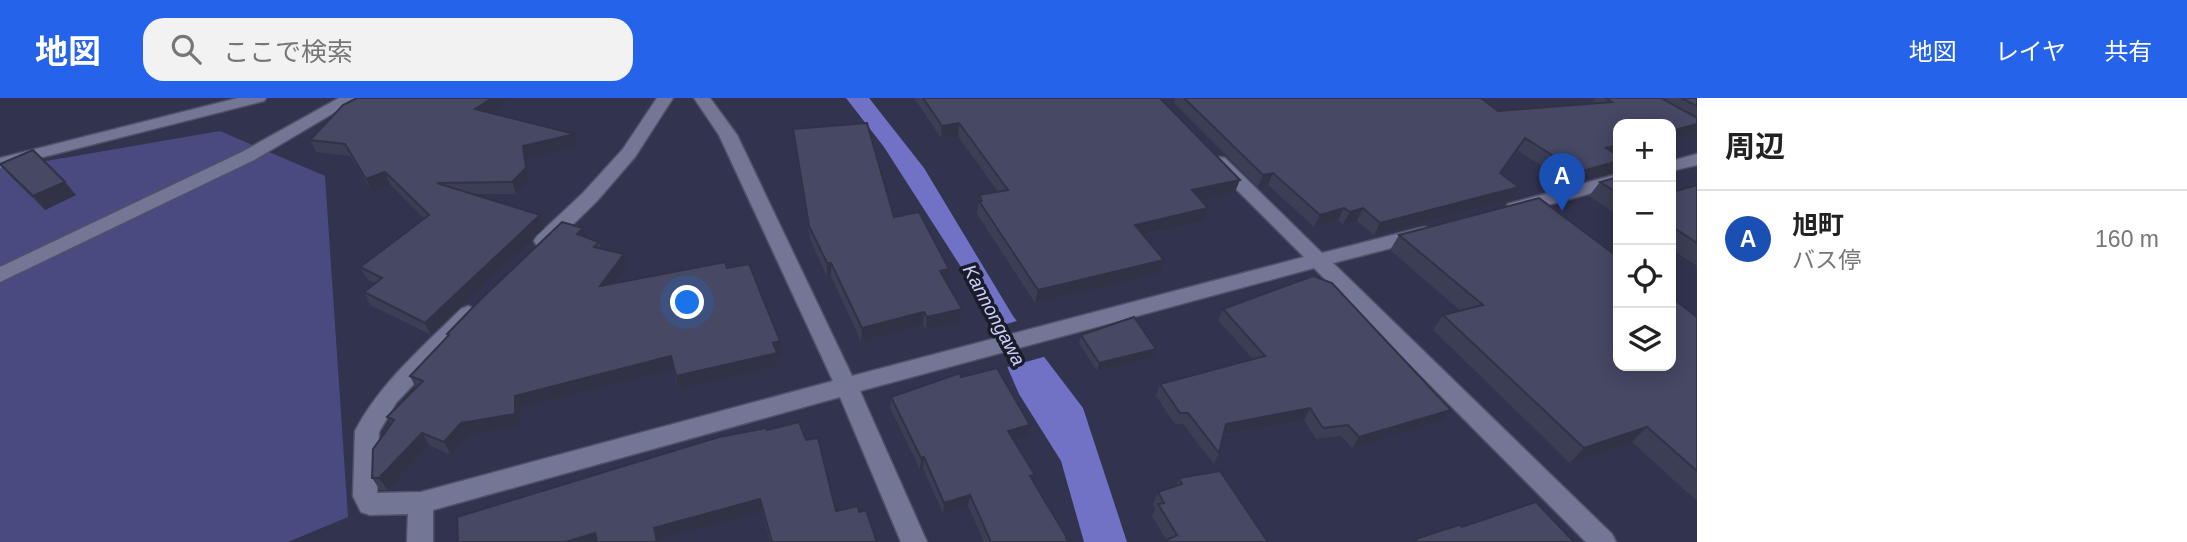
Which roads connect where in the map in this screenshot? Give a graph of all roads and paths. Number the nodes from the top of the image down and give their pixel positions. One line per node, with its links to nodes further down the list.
1 (258, 98): 7 (street)
2 (665, 98): 12 (street)
3 (702, 98): 16 (street)
4 (338, 100): 14 (street)
5 (1203, 146): 13 (street)
6 (1697, 159): 8 (street)
7 (0, 163)
8 (1676, 165)
9 (1613, 181): 10 (street)
10 (1491, 215)
11 (1438, 229): 13 (street)
12 (533, 251)
13 (1317, 261): 16 (street); 20 (street)
14 (0, 275)
15 (485, 297): 17 (street)
16 (846, 388): 17 (street); 19 (street)
17 (421, 503): 18 (street)
18 (420, 542)
19 (914, 542)
20 (1603, 542)

